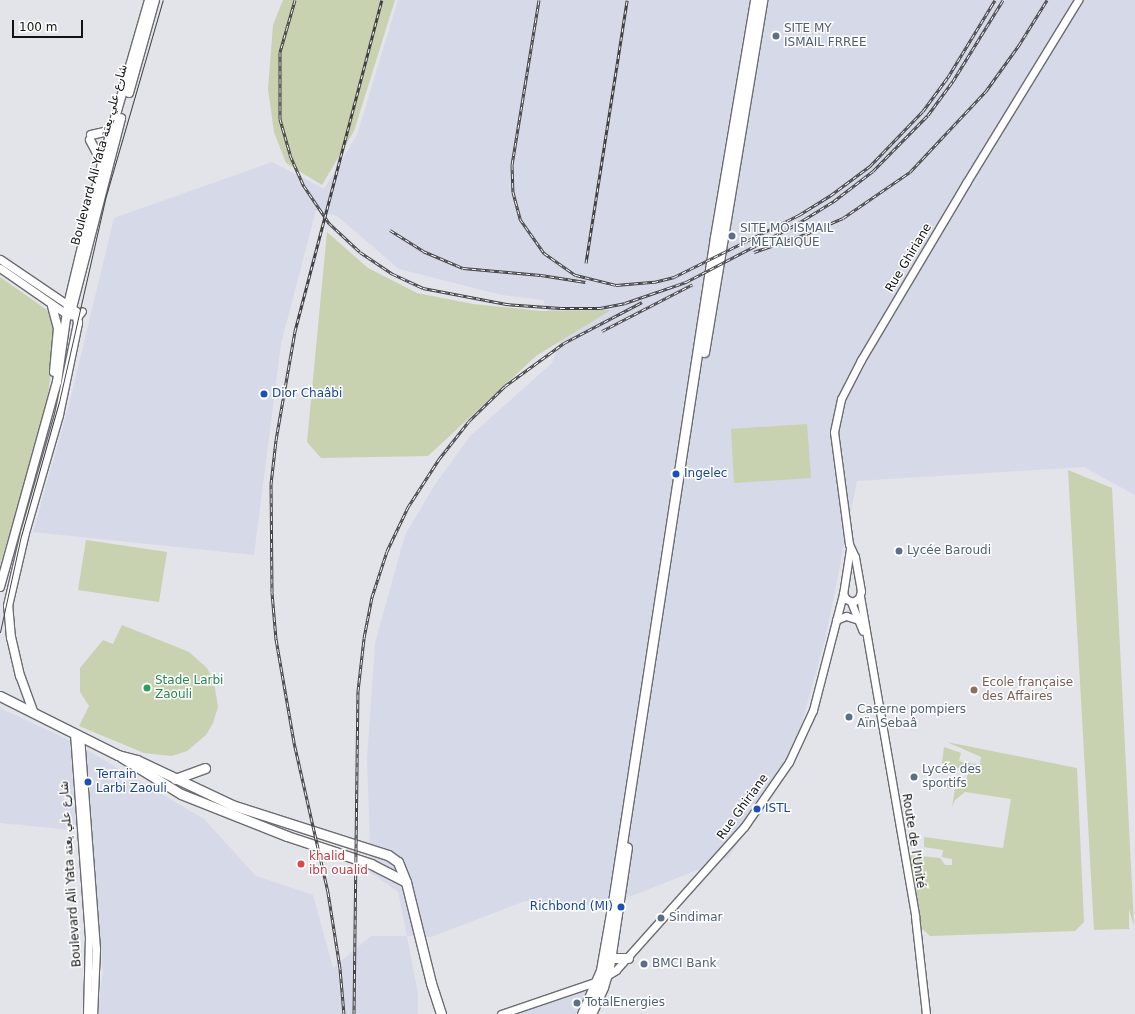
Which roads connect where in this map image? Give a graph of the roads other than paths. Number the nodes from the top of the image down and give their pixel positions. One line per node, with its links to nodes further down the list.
1 (149, 0): 6 (main road, Boulevard Ali Yata شارع علي يعتة)
2 (155, 0): 11 (main road, Boulevard Ali Yata شارع علي يعتة)
3 (755, 0): 33 (main road)
4 (762, 0): 31 (main road)
5 (1078, 0): 15 (street, Rue Ghiriane)
6 (112, 130): 7 (main road, Boulevard Ali Yata شارع علي يعتة); 7 (main road)
7 (102, 163): 11 (main road, Boulevard Ali Yata شارع علي يعتة)
8 (0, 259): 11 (street)
9 (0, 268): 10 (street)
10 (52, 306): 12 (street); 14 (main road)
11 (70, 306): 12 (main road, Boulevard Ali Yata شارع علي يعتة); 13 (main road)
12 (68, 316): 13 (street); 14 (main road, Boulevard Ali Yata شارع علي يعتة)
13 (79, 317): 25 (main road)
14 (53, 396): 16 (main road, Boulevard Ali Yata شارع علي يعتة)
15 (850, 549): 17 (street, Rue Ghiriane); 18 (street, Rue Ghiriane)
16 (0, 587)
17 (858, 587): 18 (street); 19 (street, Rue Ghiriane)
18 (844, 591): 20 (street, Route de l'Unité); 21 (street, Rue Ghiriane)
19 (860, 596): 20 (street, Rue Ghiriane); 23 (street, Route de l'Unité)
20 (849, 601): 21 (street, Rue Ghiriane); 22 (street, Route de l'Unité)
21 (837, 617): 22 (street); 32 (street, Rue Ghiriane)
22 (859, 620): 23 (street, Route de l'Unité)
23 (872, 673): 40 (street, Route de l'Unité)
24 (0, 696): 25 (main road)
25 (33, 711): 26 (main road)
26 (77, 734): 27 (main road); 34 (street, Boulevard Ali Yata شارع علي يعتة); 35 (street, Boulevard Ali Yata شارع علي يعتة)
27 (118, 755): 29 (main road); 30 (main road)
28 (205, 768): 29 (main road)
29 (176, 779): 30 (main road)
30 (406, 882): 36 (main road)
31 (610, 958): 32 (main road); 33 (main road)
32 (628, 958): 33 (street, Rue Ghiriane)
33 (602, 979): 37 (street); 38 (main road); 39 (main road)
34 (86, 1014)
35 (93, 1014)
36 (442, 1014)
37 (501, 1014)
38 (582, 1014)
39 (591, 1014)
40 (926, 1014)

